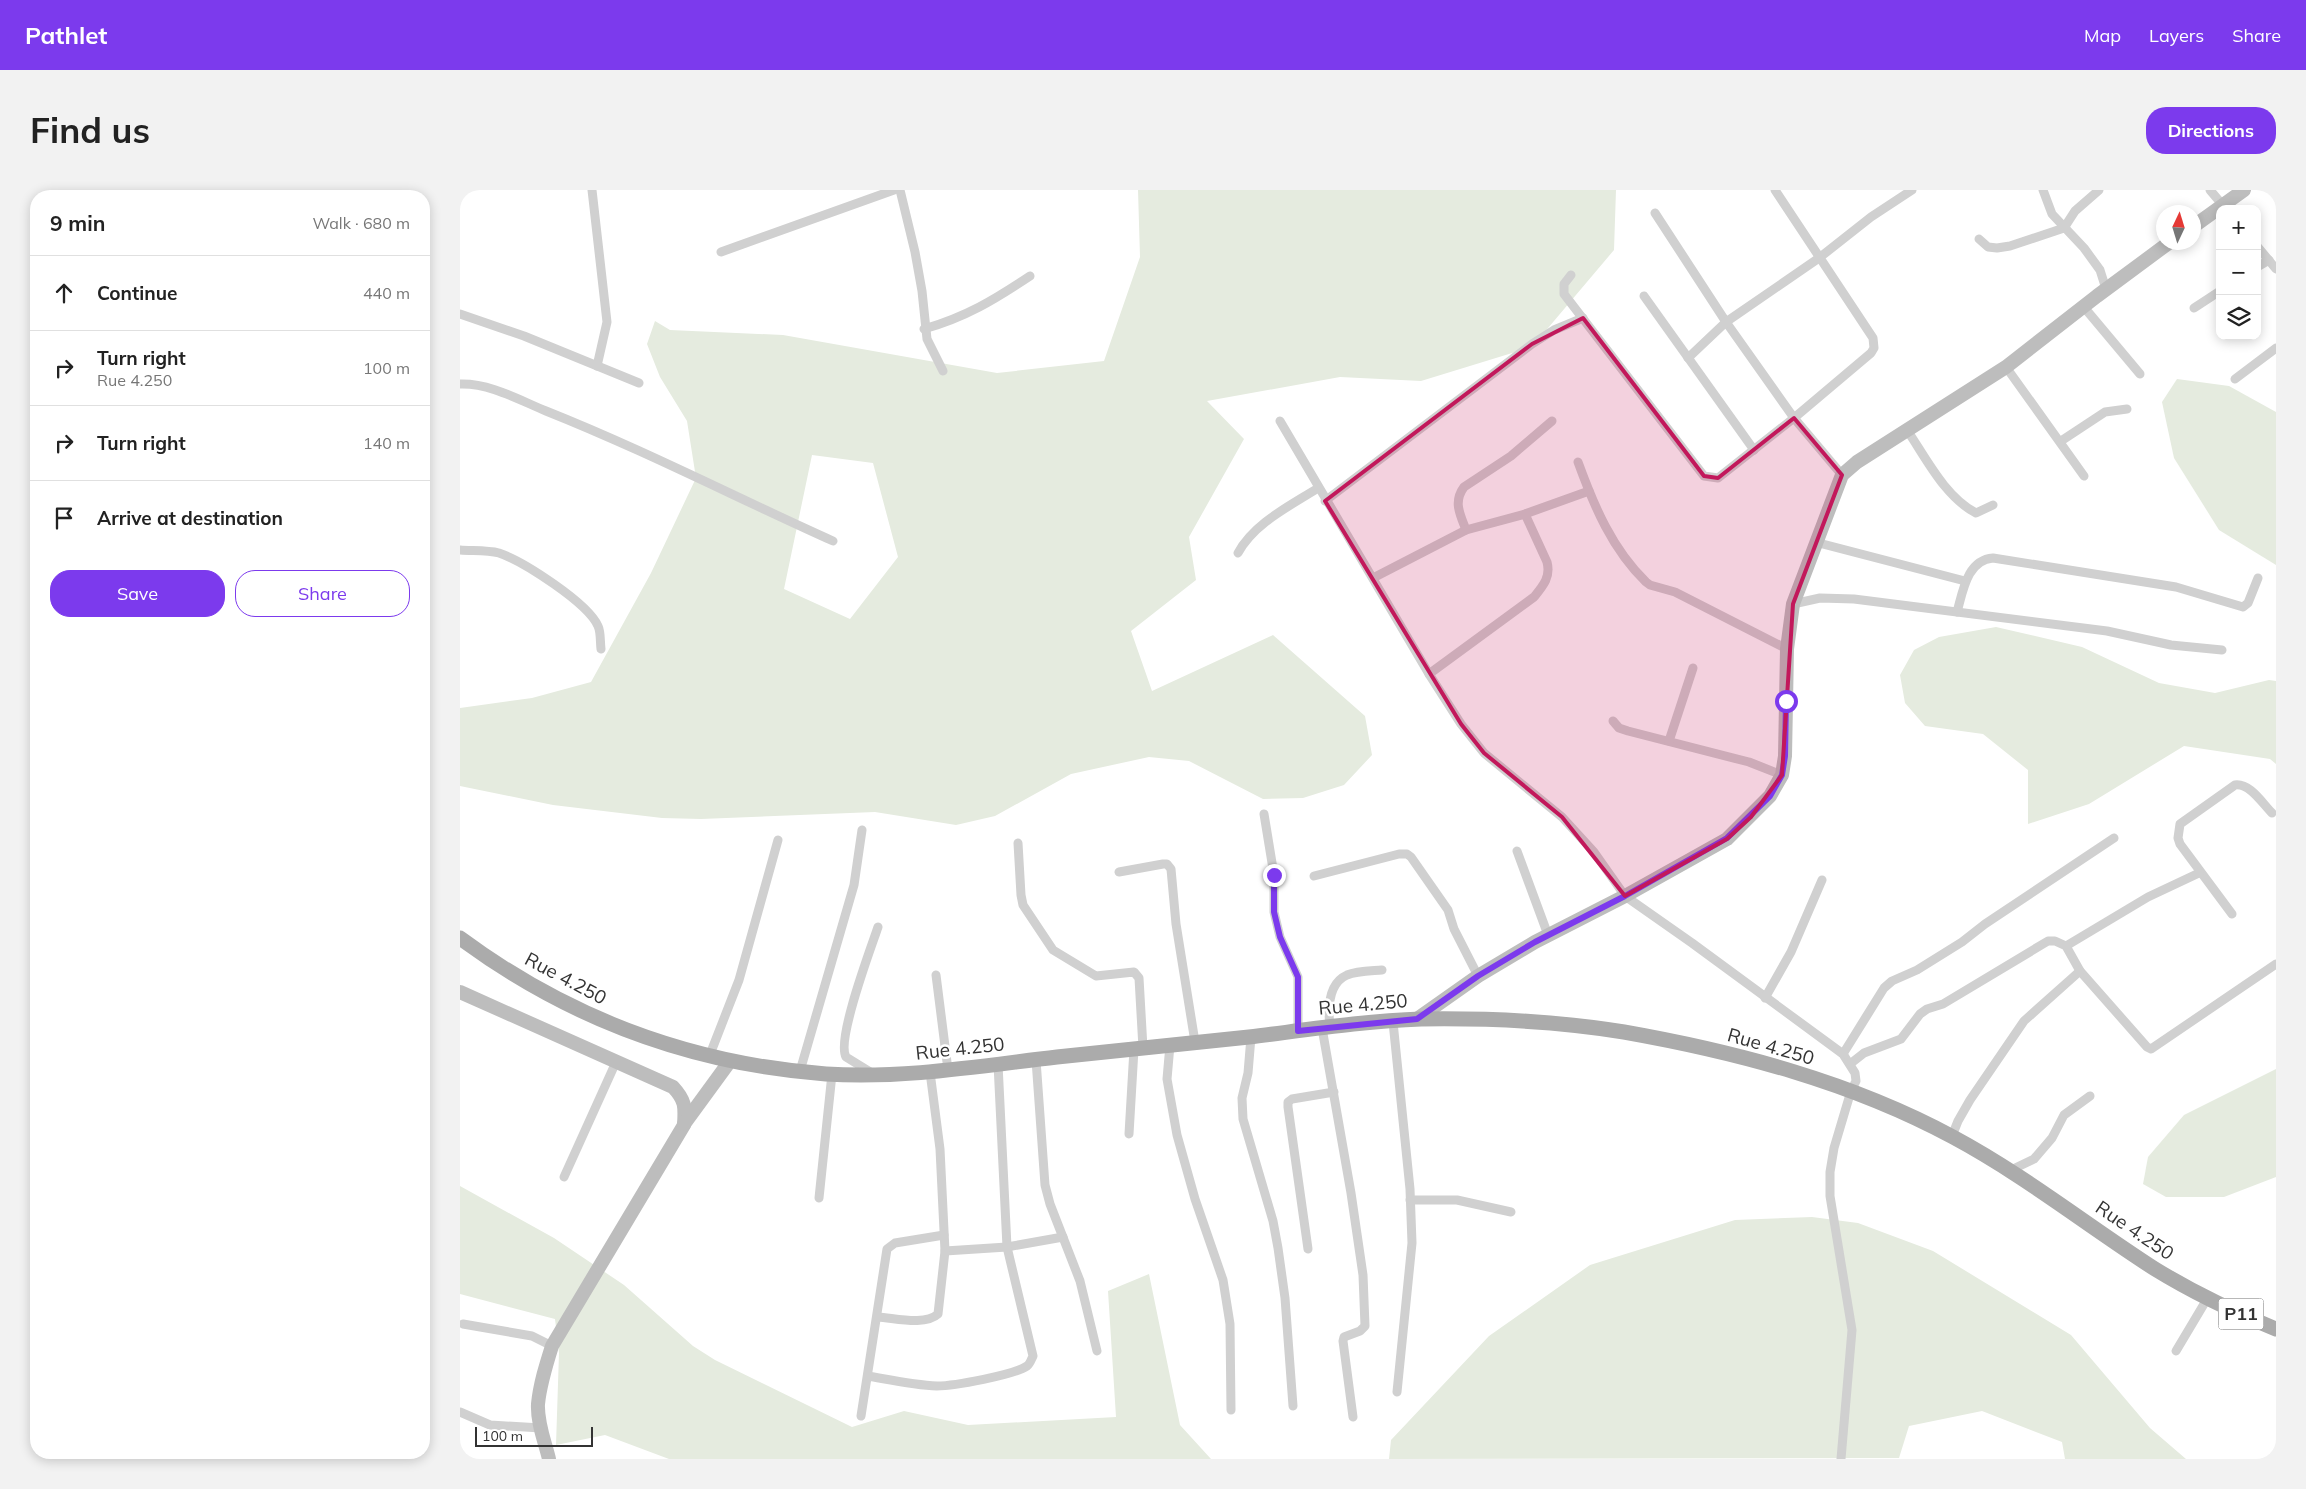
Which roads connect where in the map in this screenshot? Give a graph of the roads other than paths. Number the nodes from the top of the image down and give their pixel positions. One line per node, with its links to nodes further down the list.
1 (592, 190): 37 (street)
2 (894, 190): 19 (street)
3 (900, 190): 34 (street)
4 (1775, 190): 20 (street)
5 (1912, 190): 20 (street)
6 (2043, 190): 15 (street)
7 (2099, 190): 15 (street)
8 (2210, 190): 10 (street)
9 (2244, 190): 11 (street)
10 (2222, 205)
11 (2226, 205)
12 (1654, 212): 33 (street)
13 (2216, 212): 14 (street)
14 (2201, 222)
15 (2064, 228): 16 (street); 26 (street)
16 (1979, 239)
17 (2159, 250): 26 (street)
18 (2260, 250): 21 (street)
19 (721, 252)
20 (1819, 258): 33 (street); 45 (street)
21 (2269, 260): 22 (street); 23 (street)
22 (2261, 265)
23 (2276, 269)
24 (1571, 275): 32 (street)
25 (1030, 276): 34 (street)
26 (2106, 289): 29 (street)
27 (2216, 294): 30 (street)
28 (1644, 296): 36 (street)
29 (2084, 306): 38 (street); 40 (street)
30 (2194, 308)
31 (460, 314): 37 (street)
32 (1583, 318): 50 (street); 56 (street)
33 (1726, 322): 36 (street); 45 (street)
34 (924, 329): 39 (street)
35 (2276, 348): 41 (street)
36 (1688, 358): 50 (street)
37 (598, 366): 42 (street)
38 (2006, 367): 48 (street); 49 (street)
39 (943, 371)
40 (2140, 374)
41 (2235, 379)
42 (639, 383)
43 (460, 384): 60 (street)
44 (2127, 409): 49 (street)
45 (1794, 418): 50 (street); 52 (street)
46 (1280, 421): 54 (street)
47 (1552, 421): 59 (street)
48 (1907, 430): 52 (street); 57 (street)
49 (2061, 441): 53 (street)
50 (1754, 450)
51 (1578, 462): 55 (street)
52 (1842, 475): 61 (street)
53 (2084, 476)
54 (1318, 488): 56 (street); 63 (street)
55 (1589, 491): 58 (street); 70 (street)
56 (1325, 501): 64 (street)
57 (1994, 505)
58 (1525, 514): 59 (street); 73 (street)
59 (1466, 530): 64 (street)
60 (833, 541)
61 (1815, 542): 66 (street); 67 (street)
62 (460, 550): 69 (street)
63 (1238, 553)
64 (1373, 578): 73 (street)
65 (2258, 578): 66 (street)
66 (1966, 581): 68 (street)
67 (1793, 604): 68 (street); 70 (street)
68 (1957, 612): 71 (street)
69 (601, 649)
70 (1787, 649): 76 (street)
71 (2222, 650)
72 (1693, 668): 75 (street)
73 (1429, 674): 88 (street)
74 (1613, 721): 75 (street)
75 (1669, 741): 76 (street)
76 (1782, 775): 88 (street)
77 (2272, 813): 85 (street)
78 (1264, 814): 104 (street)
79 (862, 830): 117 (street)
80 (2114, 838): 109 (street)
81 (778, 840): 110 (street)
82 (1018, 843): 108 (street)
83 (1517, 851): 91 (street)
84 (1119, 872): 106 (street)
85 (2199, 872): 89 (street); 93 (street)
86 (1314, 876): 98 (street)
87 (1822, 880): 100 (street)
88 (1625, 896): 91 (street); 100 (street)
89 (2232, 914)
90 (878, 927): 120 (street)
91 (1548, 935): 98 (street)
92 (460, 938): 110 (main road, Rue 4.250 / P11)
93 (2066, 946): 96 (street); 115 (street)
94 (2276, 964): 96 (street)
95 (1382, 970): 103 (street)
96 (2080, 971): 126 (street)
97 (936, 975): 116 (street)
98 (1478, 976): 101 (street)
99 (460, 992): 113 (street)
100 (1765, 998): 109 (street)
101 (1417, 1019): 102 (main road, Rue 4.250 / P11); 121 (main road, Rue 4.250 / P11)
102 (1394, 1022): 103 (main road, Rue 4.250 / P11); 130 (street)
103 (1326, 1027): 104 (main road, Rue 4.250 / P11); 122 (street)
104 (1298, 1031): 105 (main road, Rue 4.250 / P11)
105 (1250, 1037): 106 (main road, Rue 4.250 / P11); 146 (street)
106 (1195, 1042): 107 (main road, Rue 4.250 / P11)
107 (1170, 1045): 108 (main road, Rue 4.250 / P11); 147 (street)
108 (1138, 1048): 111 (main road, Rue 4.250 / P11); 125 (street)
109 (1843, 1054): 115 (street)
110 (709, 1057): 112 (main road, Rue 4.250 / P11)
111 (1036, 1060): 114 (main road, Rue 4.250 / P11); 133 (street)
112 (730, 1061): 117 (main road, Rue 4.250 / P11); 124 (street)
113 (616, 1062): 124 (street); 128 (street)
114 (998, 1064): 116 (main road, Rue 4.250 / P11); 134 (street)
115 (1850, 1064): 121 (street)
116 (948, 1070): 118 (main road, Rue 4.250 / P11)
117 (800, 1071): 119 (main road, Rue 4.250 / P11)
118 (930, 1072): 120 (main road, Rue 4.250 / P11); 132 (street)
119 (832, 1074): 120 (main road, Rue 4.250 / P11); 129 (street)
120 (874, 1074)
121 (1850, 1091): 126 (main road, Rue 4.250 / P11); 153 (street)
122 (1334, 1092): 135 (street); 150 (street)
123 (2090, 1096): 127 (street)
124 (684, 1125): 141 (street)
125 (1129, 1134)
126 (1952, 1136): 127 (main road, Rue 4.250 / P11)
127 (2009, 1172): 137 (main road, Rue 4.250 / P11)
128 (564, 1177)
129 (819, 1198)
130 (1410, 1200): 131 (street); 145 (street)
131 (1511, 1212)
132 (944, 1235): 136 (street); 138 (street)
133 (1063, 1237): 134 (street); 142 (street)
134 (1007, 1247): 136 (street); 144 (street)
135 (1308, 1249)
136 (945, 1251): 138 (street)
137 (2207, 1299): 140 (main road, P11); 143 (street)
138 (878, 1317): 144 (street)
139 (464, 1324): 141 (street)
140 (2276, 1329)
141 (552, 1346): 151 (street)
142 (1097, 1351)
143 (2176, 1351)
144 (868, 1376): 149 (street)
145 (1398, 1392)
146 (1293, 1406)
147 (1231, 1410)
148 (460, 1412): 151 (street)
149 (861, 1416)
150 (1353, 1417)
151 (541, 1428): 152 (street)
152 (549, 1459)
153 (1841, 1459)

